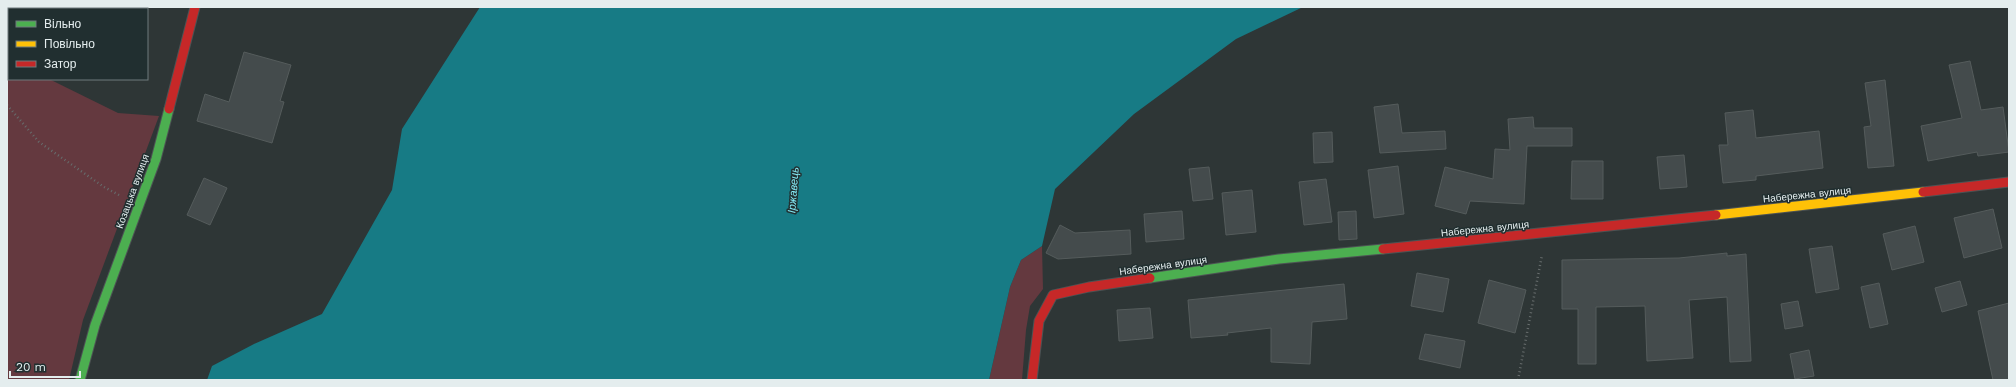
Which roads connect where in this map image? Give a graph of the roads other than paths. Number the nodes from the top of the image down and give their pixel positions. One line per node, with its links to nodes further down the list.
1 (195, 7): 3 (street, Козацька вулиця)
2 (2009, 182): 4 (street, Набережна вулиця)
3 (80, 380)
4 (1032, 380)

